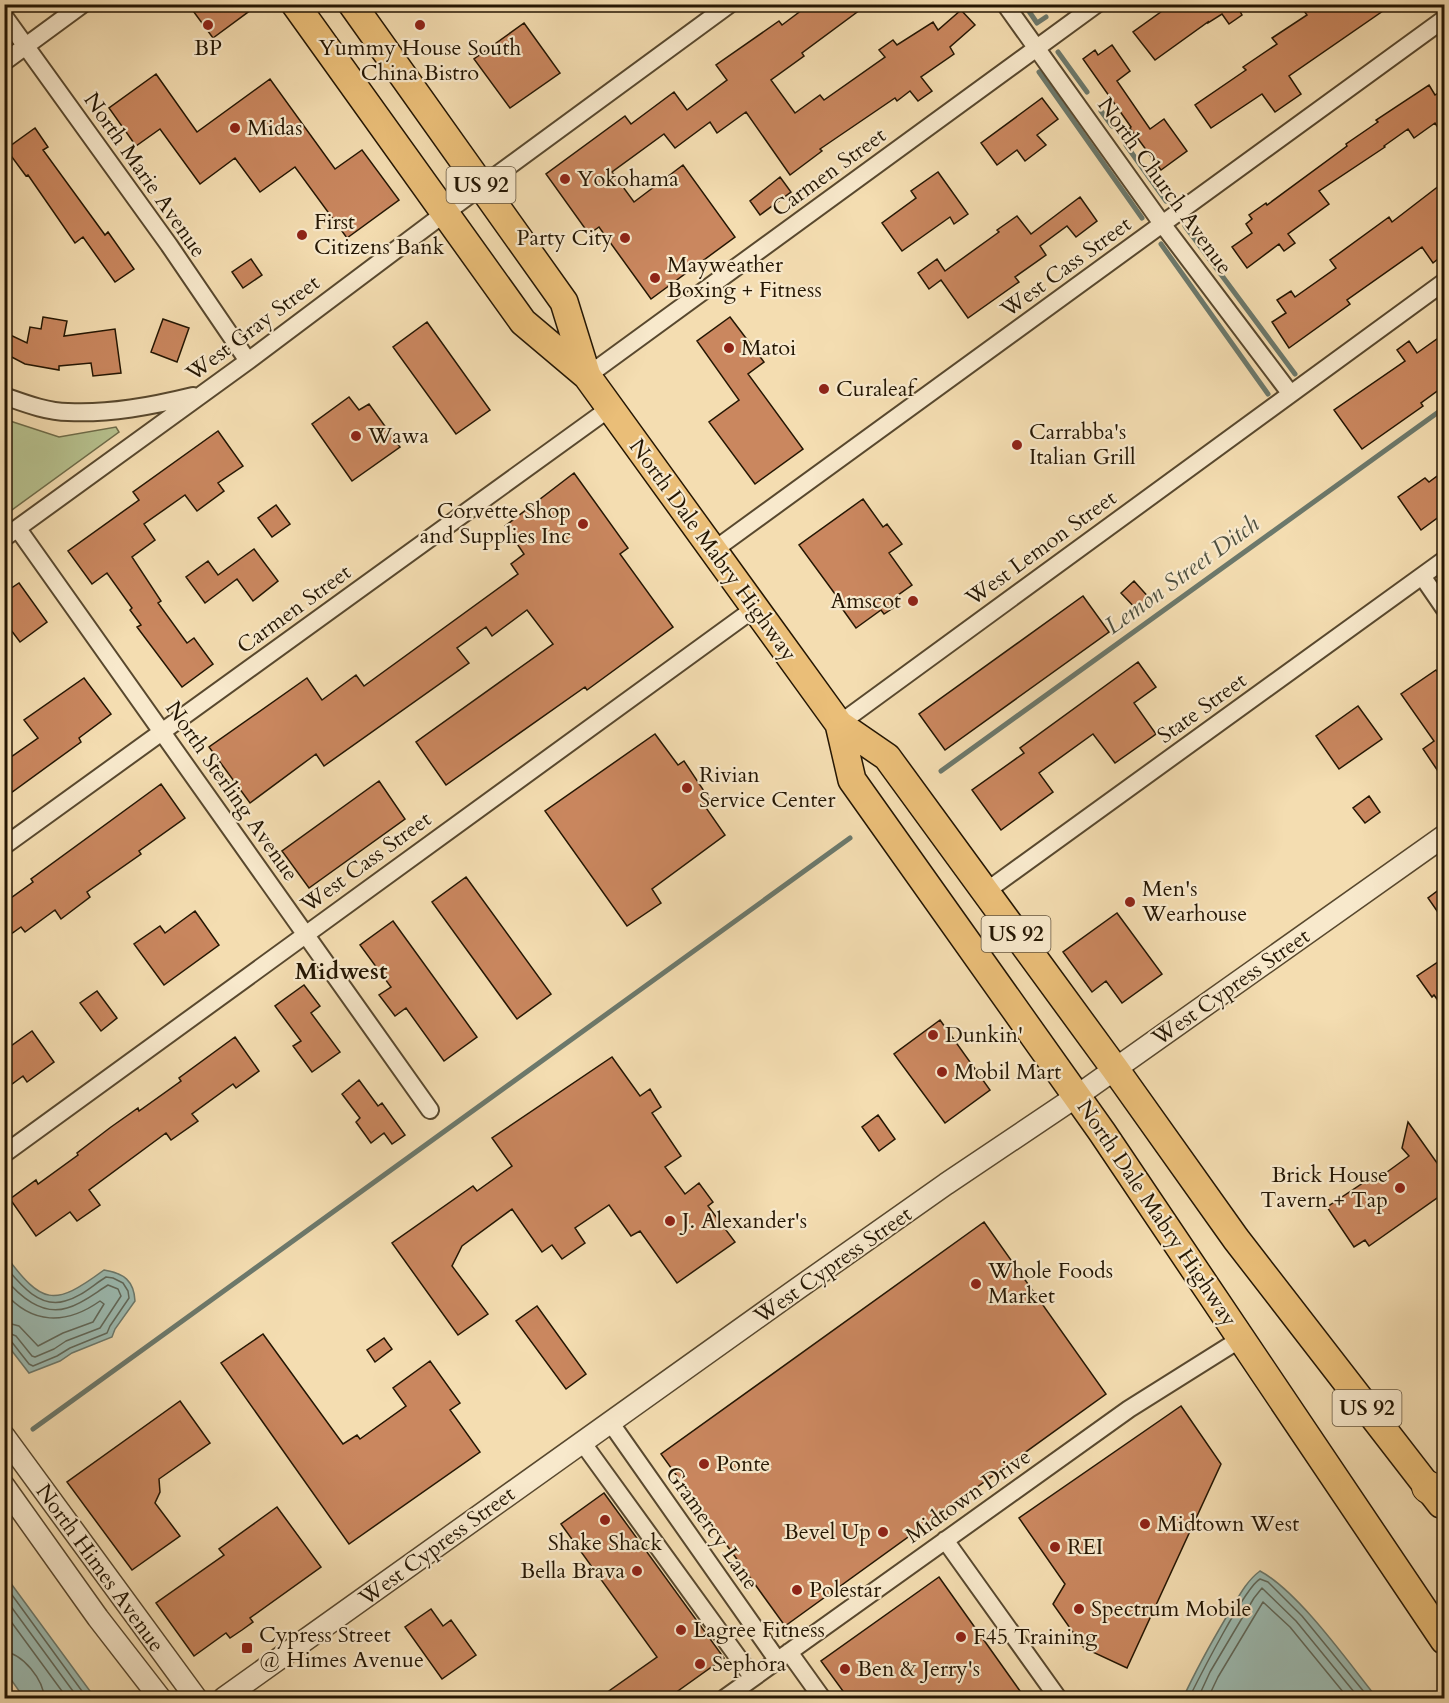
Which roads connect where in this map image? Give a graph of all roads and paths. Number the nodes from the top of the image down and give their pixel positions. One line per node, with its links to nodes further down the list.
1 (83, 4): 9 (street)
2 (295, 4): 13 (main road, North Dale Mabry Highway / US 92)
3 (352, 4): 12 (main road, North Dale Mabry Highway / US 92)
4 (730, 4): 12 (street, West Gray Street)
5 (1005, 4): 10 (street, North Church Avenue)
6 (1097, 4): 10 (street, Carmen Street)
7 (4, 16): 9 (street, North Marie Avenue)
8 (1444, 19): 14 (street, West Cass Street)
9 (26, 46): 11 (street); 16 (street, North Marie Avenue)
10 (1037, 48): 14 (street, North Church Avenue); 17 (street, Carmen Street)
11 (4, 62)
12 (482, 186): 13 (street, West Gray Street); 17 (main road, North Dale Mabry Highway / US 92)
13 (445, 213): 16 (street, West Gray Street); 17 (main road, North Dale Mabry Highway / US 92)
14 (1163, 225): 18 (street, North Church Avenue); 23 (street, West Cass Street)
15 (1444, 282): 18 (street, West Lemon Street)
16 (248, 361): 19 (street, West Gray Street)
17 (587, 376): 21 (main road, North Dale Mabry Highway / US 92)
18 (1290, 393): 28 (street, West Lemon Street)
19 (202, 394): 20 (street); 22 (street, West Gray Street)
20 (4, 396)
21 (610, 408): 23 (main road, North Dale Mabry Highway / US 92); 29 (street, Carmen Street)
22 (11, 533): 29 (street, North Sterling Avenue)
23 (714, 550): 26 (main road, North Dale Mabry Highway / US 92)
24 (1444, 560): 25 (street, State Street)
25 (1422, 576): 27 (street); 32 (street, State Street)
26 (755, 608): 28 (main road, North Dale Mabry Highway / US 92); 33 (street, West Cass Street)
27 (1444, 608)
28 (839, 724): 32 (main road, North Dale Mabry Highway / US 92); 35 (main road, North Dale Mabry Highway / US 92)
29 (163, 731): 31 (street, Carmen Street); 33 (street, North Sterling Avenue)
30 (1444, 836): 34 (street, West Cypress Street)
31 (4, 846)
32 (985, 892): 34 (main road, North Dale Mabry Highway / US 92)
33 (305, 934): 36 (street, North Sterling Avenue); 37 (street, West Cass Street)
34 (1115, 1069): 35 (street, West Cypress Street); 45 (main road, North Dale Mabry Highway / US 92)
35 (1077, 1096): 38 (main road, North Dale Mabry Highway / US 92); 39 (street, West Cypress Street)
36 (430, 1110)
37 (4, 1154)
38 (1242, 1338): 46 (street, Midtown Drive); 47 (main road, North Dale Mabry Highway / US 92)
39 (610, 1422): 41 (street, West Cypress Street); 48 (street, Gramercy Lane)
40 (4, 1436): 43 (street, North Himes Avenue)
41 (582, 1442): 49 (street); 52 (street, West Cypress Street)
42 (4, 1461): 43 (street)
43 (31, 1473): 51 (street, North Himes Avenue)
44 (4, 1486): 50 (street, North Himes Avenue)
45 (1439, 1497)
46 (945, 1540): 48 (street, Midtown Drive); 55 (street)
47 (1444, 1640)
48 (783, 1657): 49 (street, Midtown Drive); 54 (street, Gramercy Lane)
49 (753, 1678): 53 (street, Midtown Drive)
50 (160, 1698)
51 (196, 1698)
52 (224, 1698)
53 (725, 1698)
54 (822, 1698)
55 (1058, 1698)

